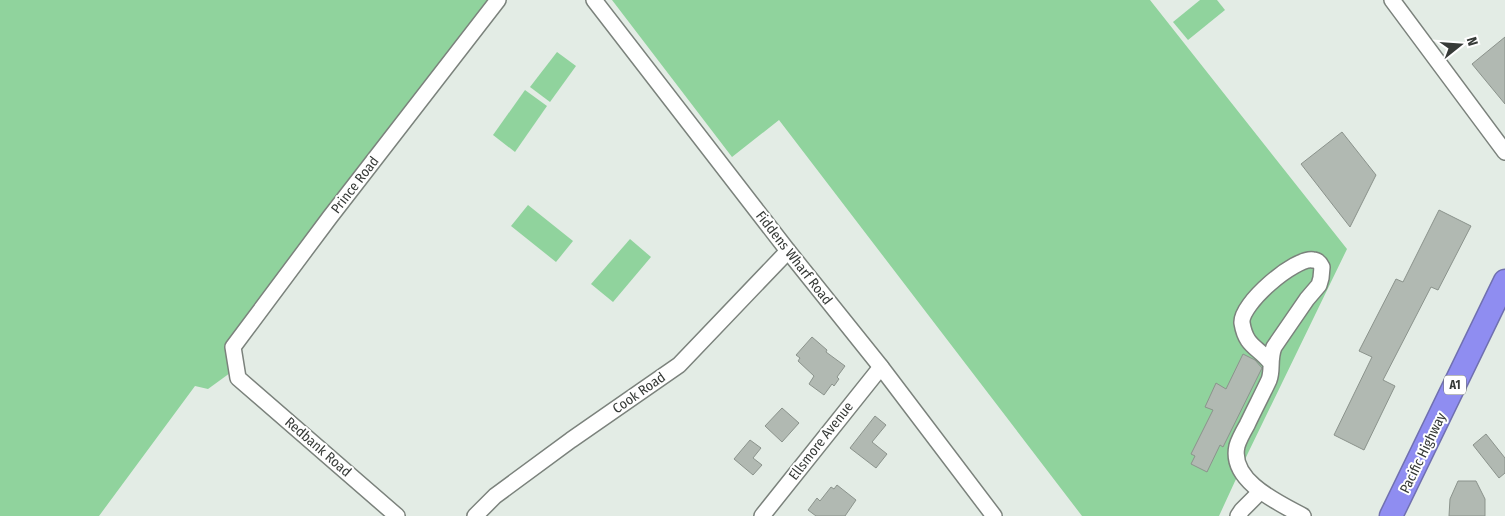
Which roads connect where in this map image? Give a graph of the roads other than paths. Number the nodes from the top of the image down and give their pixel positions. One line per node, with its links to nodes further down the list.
1 (498, 0): 10 (street, Prince Road)
2 (594, 0): 5 (street, Fiddens Wharf Road)
3 (1392, 0): 4 (street)
4 (1505, 152)
5 (788, 252): 9 (street, Fiddens Wharf Road); 13 (street, Cook Road)
6 (1505, 281): 18 (highway, Pacific Highway / A1)
7 (1505, 314): 19 (highway, Pacific Highway / A1)
8 (1270, 362): 8 (street); 11 (street)
9 (881, 367): 14 (street, Ellsmore Avenue); 15 (street, Fiddens Wharf Road)
10 (238, 378): 12 (street, Redbank Road)
11 (1260, 492): 16 (street); 17 (street)
12 (397, 516)
13 (475, 516)
14 (762, 516)
15 (994, 516)
16 (1238, 516)
17 (1303, 516)
18 (1391, 516)
19 (1406, 516)

